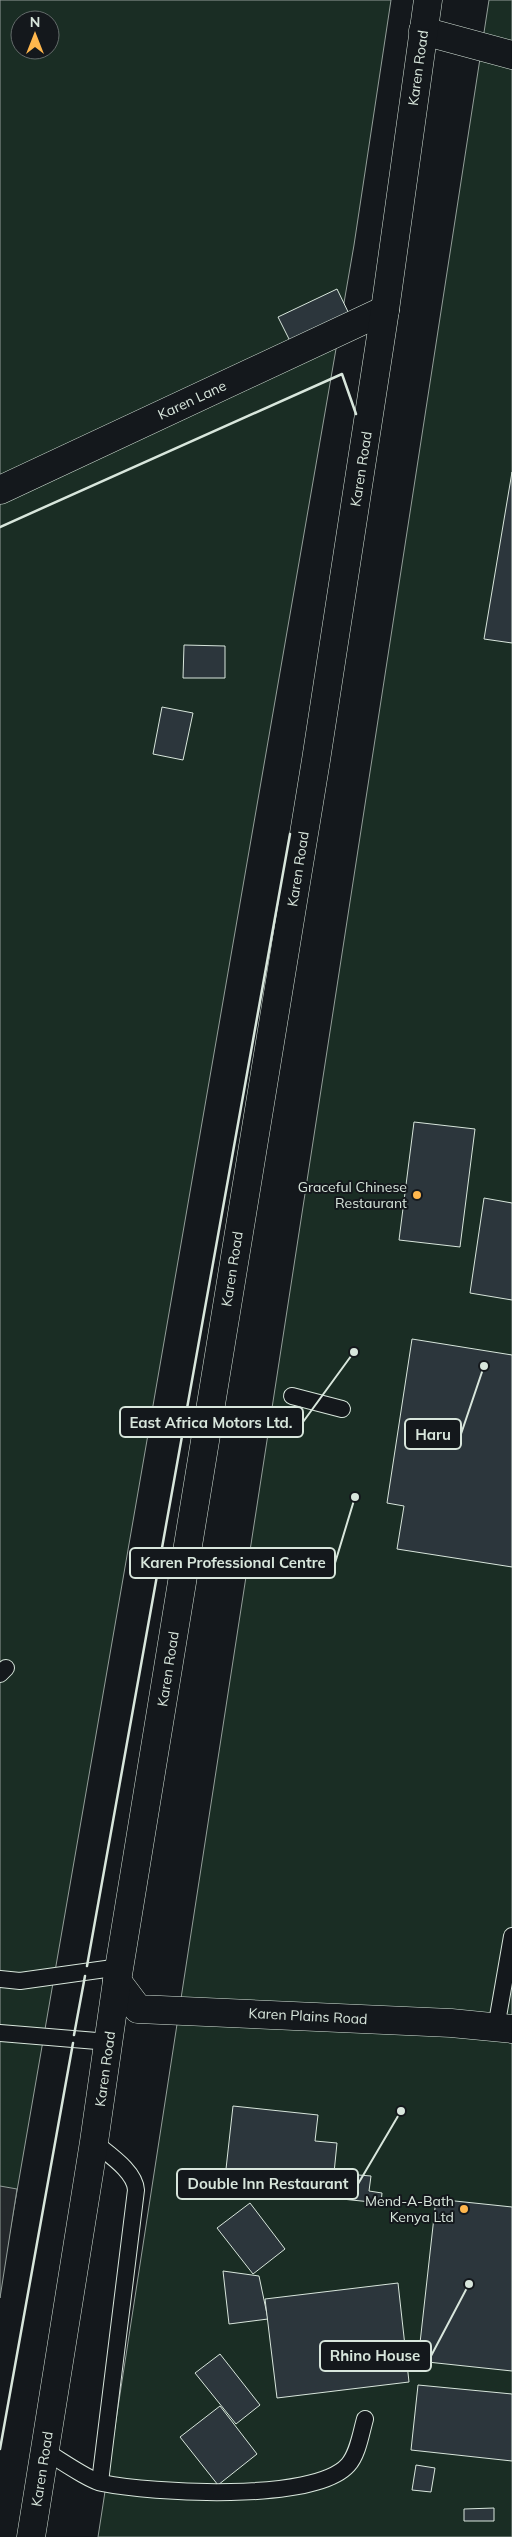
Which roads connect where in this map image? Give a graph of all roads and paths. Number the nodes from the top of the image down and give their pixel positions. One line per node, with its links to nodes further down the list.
1 (428, 0): 2 (street, Karen Road)
2 (423, 31): 3 (street); 4 (street, Karen Road)
3 (512, 55)
4 (385, 310): 5 (street, Karen Lane); 9 (street, Karen Road)
5 (0, 490)
6 (292, 1396): 7 (lane)
7 (342, 1409)
8 (512, 1936): 11 (lane)
9 (118, 1974): 10 (lane); 11 (street, Karen Plains Road); 13 (street, Karen Road)
10 (0, 1979)
11 (504, 2028)
12 (0, 2033): 13 (lane)
13 (109, 2042): 14 (street, Karen Road)
14 (94, 2142): 16 (street, Karen Road); 17 (lane)
15 (365, 2418): 17 (lane)
16 (45, 2451): 17 (lane); 18 (street, Karen Road)
17 (100, 2482)
18 (31, 2537)

